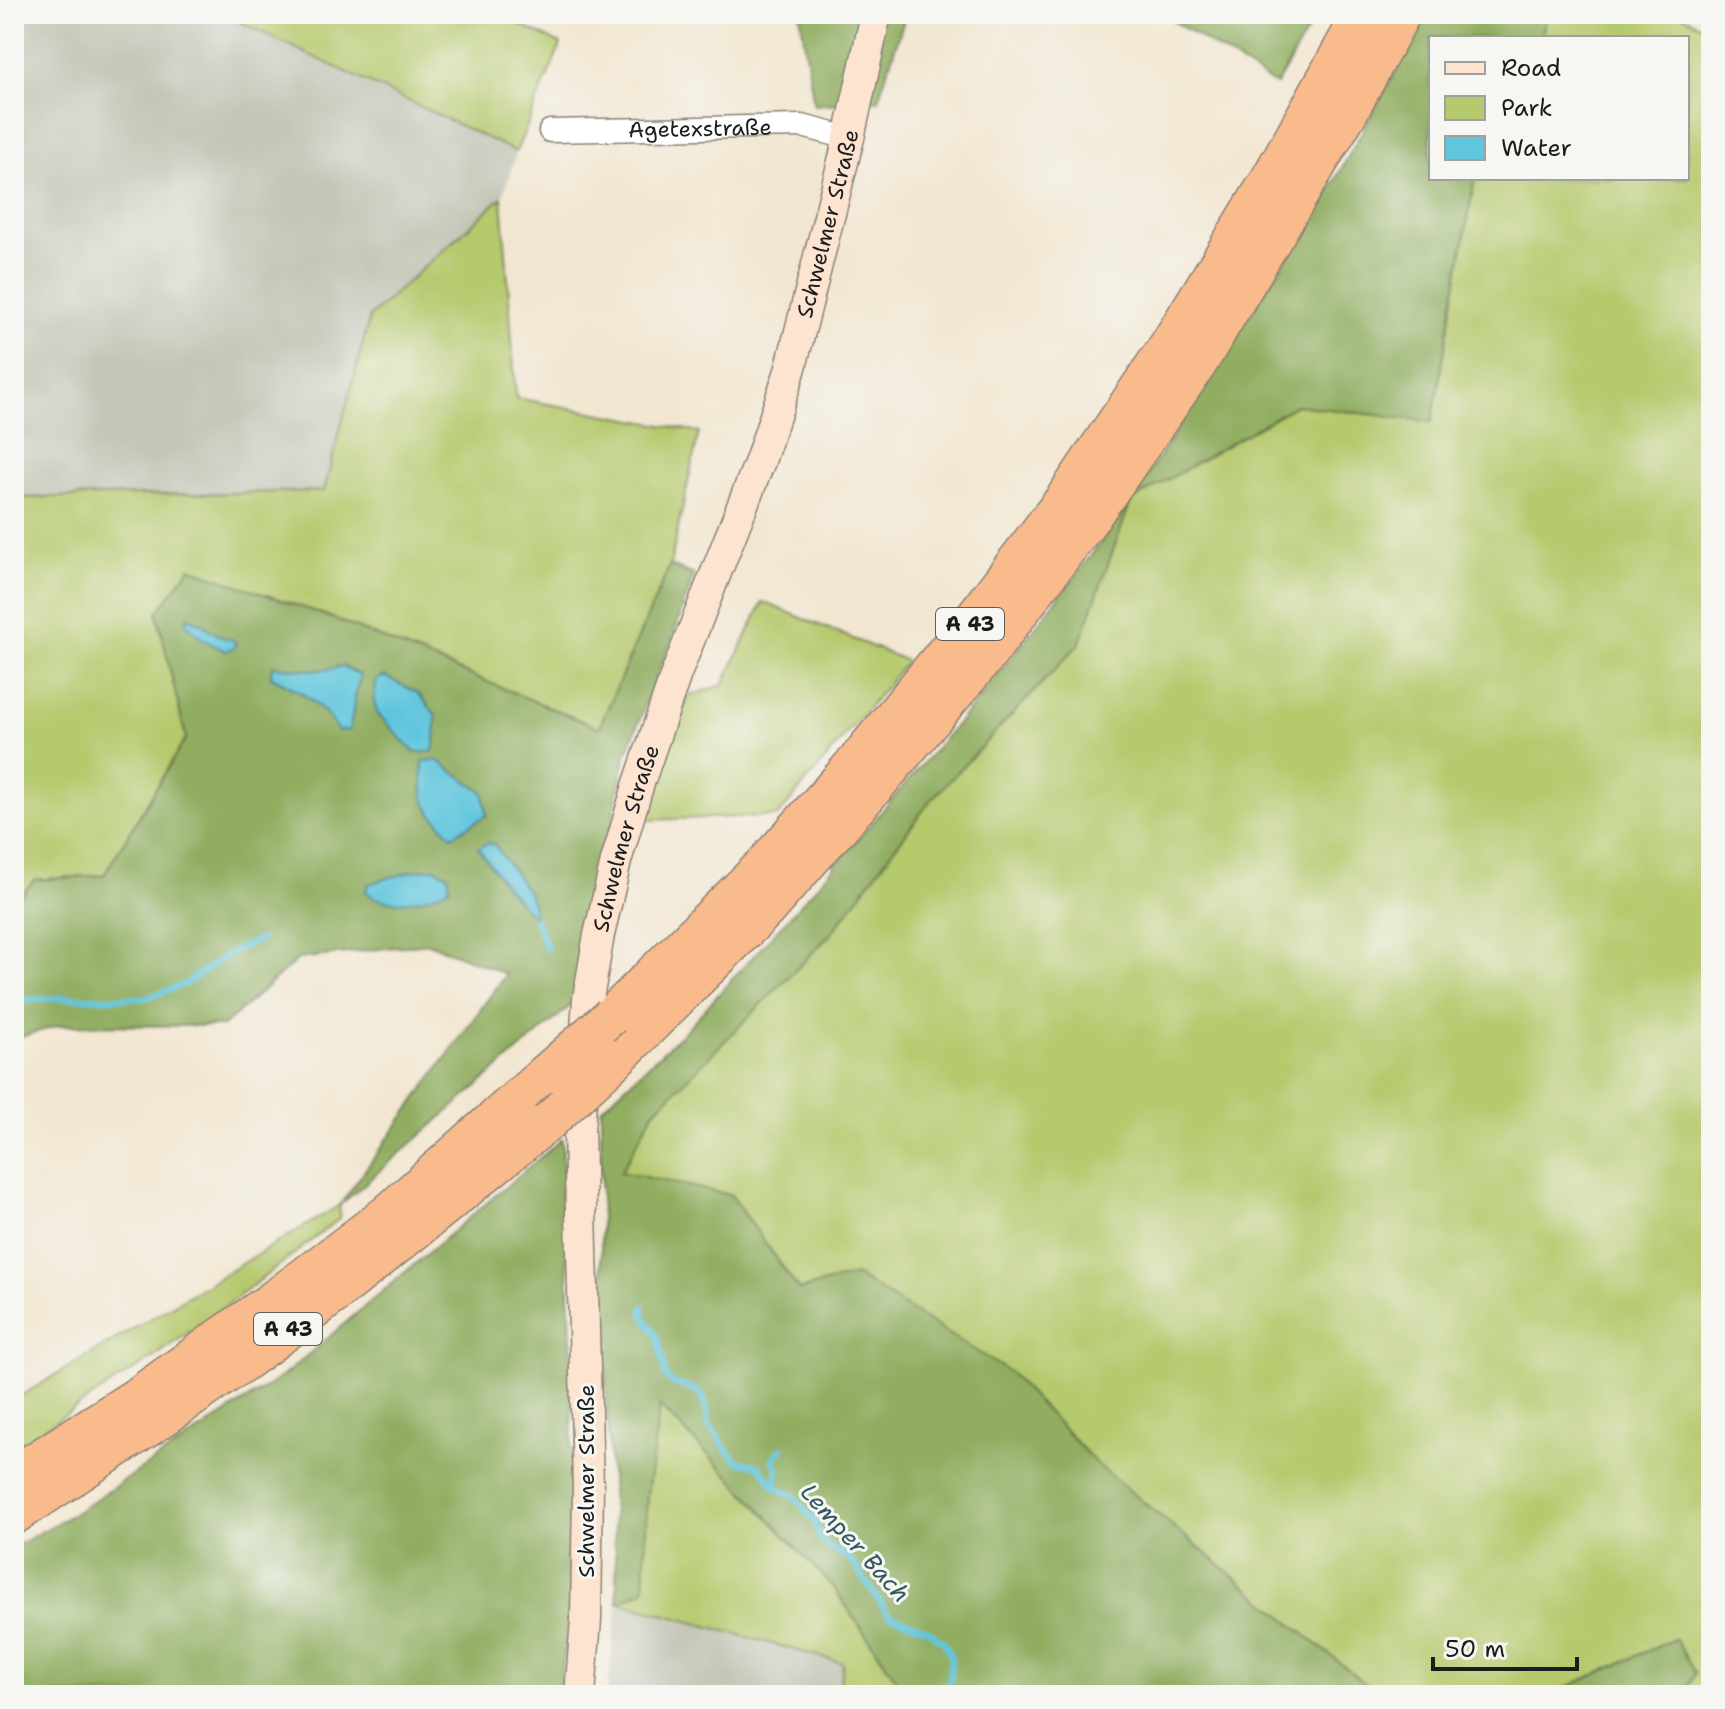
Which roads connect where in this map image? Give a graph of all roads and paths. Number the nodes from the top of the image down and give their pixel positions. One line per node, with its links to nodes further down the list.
1 (876, 14): 5 (main road, Schwelmer Straße)
2 (1362, 14): 6 (highway, A 43, bridge)
3 (1401, 14): 7 (highway, A 43, bridge)
4 (550, 131): 5 (street, Agetexstraße)
5 (849, 138): 8 (main road, Schwelmer Straße)
6 (14, 1475)
7 (14, 1515)
8 (580, 1695)

